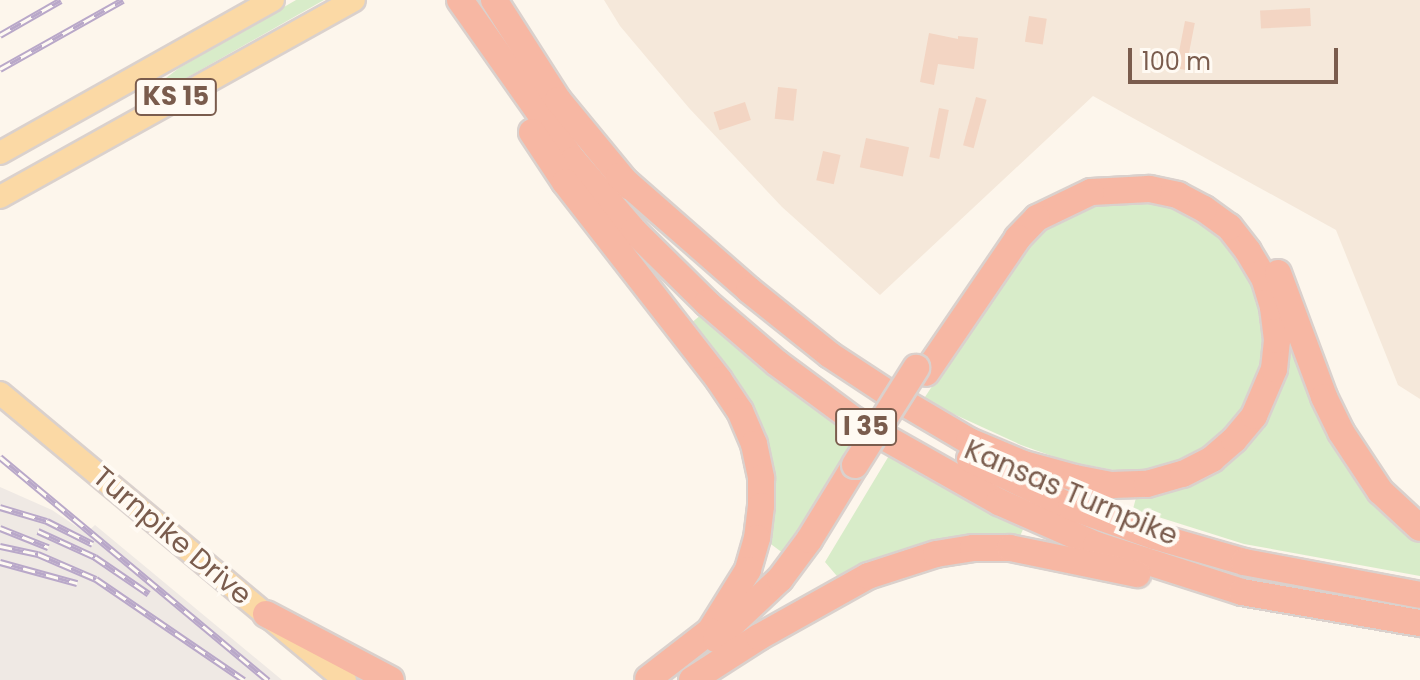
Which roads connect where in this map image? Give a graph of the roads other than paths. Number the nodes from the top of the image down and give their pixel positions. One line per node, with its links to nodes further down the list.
1 (273, 0): 5 (main road, KS 15)
2 (354, 0): 7 (main road, KS 15)
3 (459, 0): 13 (highway, Kansas Turnpike / I 35); 17 (highway)
4 (494, 0): 6 (highway, Kansas Turnpike / I 35)
5 (0, 153)
6 (619, 176): 8 (highway); 12 (highway, Kansas Turnpike / I 35)
7 (0, 197)
8 (921, 370): 10 (highway, bridge); 11 (highway)
9 (0, 393): 14 (main road, Turnpike Drive)
10 (861, 468): 16 (highway); 17 (highway)
11 (1420, 528)
12 (1420, 595)
13 (1328, 609): 15 (highway, Kansas Turnpike / I 35); 16 (highway)
14 (266, 614): 18 (main road, Turnpike Drive); 19 (highway)
15 (1420, 623)
16 (759, 637): 20 (highway)
17 (646, 679)
18 (345, 680)
19 (391, 680)
20 (692, 680)

